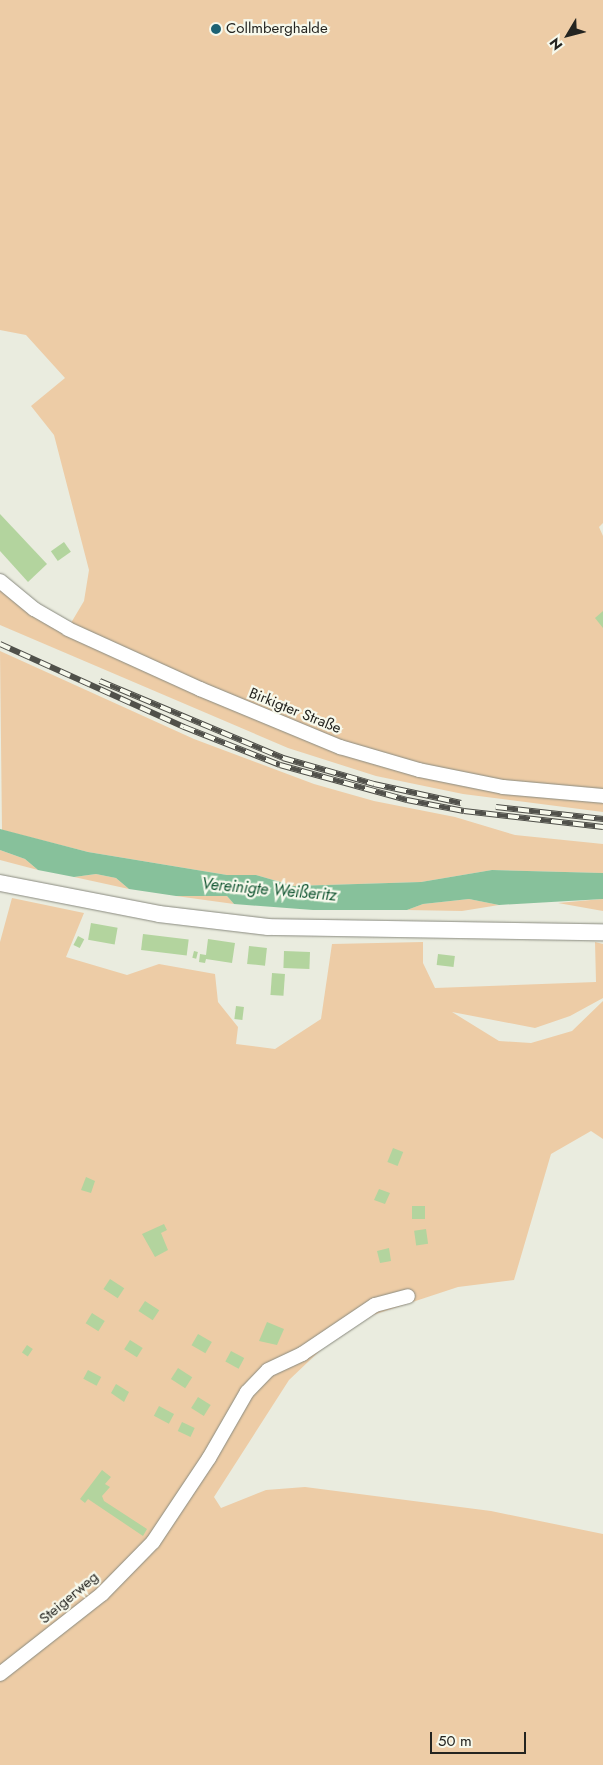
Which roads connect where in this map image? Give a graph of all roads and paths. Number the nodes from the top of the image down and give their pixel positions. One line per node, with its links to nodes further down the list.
1 (0, 581): 2 (street, Birkigter Straße)
2 (603, 796)
3 (0, 883): 4 (main road)
4 (603, 932)
5 (408, 1296): 6 (street, Steigerweg)
6 (0, 1674)

